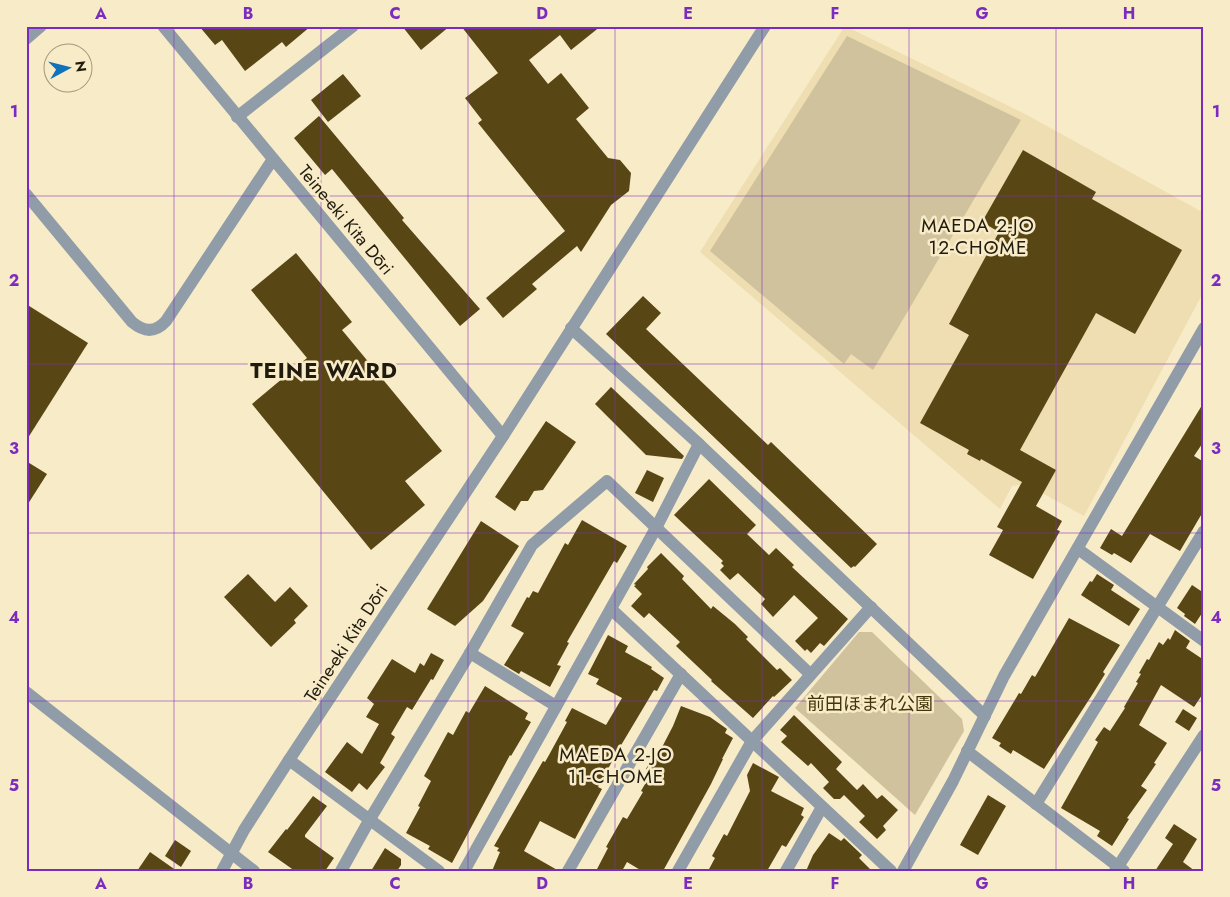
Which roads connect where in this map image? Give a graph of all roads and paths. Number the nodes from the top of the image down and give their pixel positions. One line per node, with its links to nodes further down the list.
1 (41, 26): 5 (street)
2 (163, 26): 6 (street, Teine-eki Kita Dōri)
3 (353, 26): 6 (street)
4 (766, 26): 9 (street, Teine-eki Kita Dōri)
5 (26, 39)
6 (237, 117): 7 (street, Teine-eki Kita Dōri)
7 (273, 159): 8 (street); 11 (street, Teine-eki Kita Dōri)
8 (26, 194)
9 (572, 328): 11 (street, Teine-eki Kita Dōri); 12 (street)
10 (1203, 333): 15 (street)
11 (503, 436): 29 (street, Teine-eki Kita Dōri)
12 (699, 444): 13 (street); 17 (street)
13 (656, 528): 18 (street); 20 (street); 22 (street)
14 (1204, 531): 16 (street)
15 (1078, 549): 16 (street); 25 (street)
16 (1158, 606): 19 (street); 30 (street)
17 (870, 607): 22 (street); 25 (street)
18 (611, 609): 21 (street); 24 (street)
19 (1204, 641)
20 (470, 653): 24 (street); 32 (street)
21 (681, 674): 27 (street); 40 (street)
22 (810, 674): 27 (street)
23 (26, 692): 33 (street)
24 (556, 706): 39 (street)
25 (984, 716): 28 (street)
26 (1204, 735): 34 (street)
27 (752, 741): 31 (street); 41 (street)
28 (967, 751): 30 (street); 44 (street)
29 (289, 760): 32 (street); 33 (street, Teine-eki Kita Dōri)
30 (1036, 804): 34 (street)
31 (822, 806): 42 (street); 43 (street)
32 (370, 819): 37 (street); 38 (street)
33 (231, 852): 35 (street, Teine-eki Kita Dōri); 36 (street)
34 (1119, 869)
35 (222, 871)
36 (254, 871)
37 (341, 871)
38 (439, 871)
39 (464, 871)
40 (568, 871)
41 (678, 871)
42 (786, 871)
43 (891, 871)
44 (903, 871)

